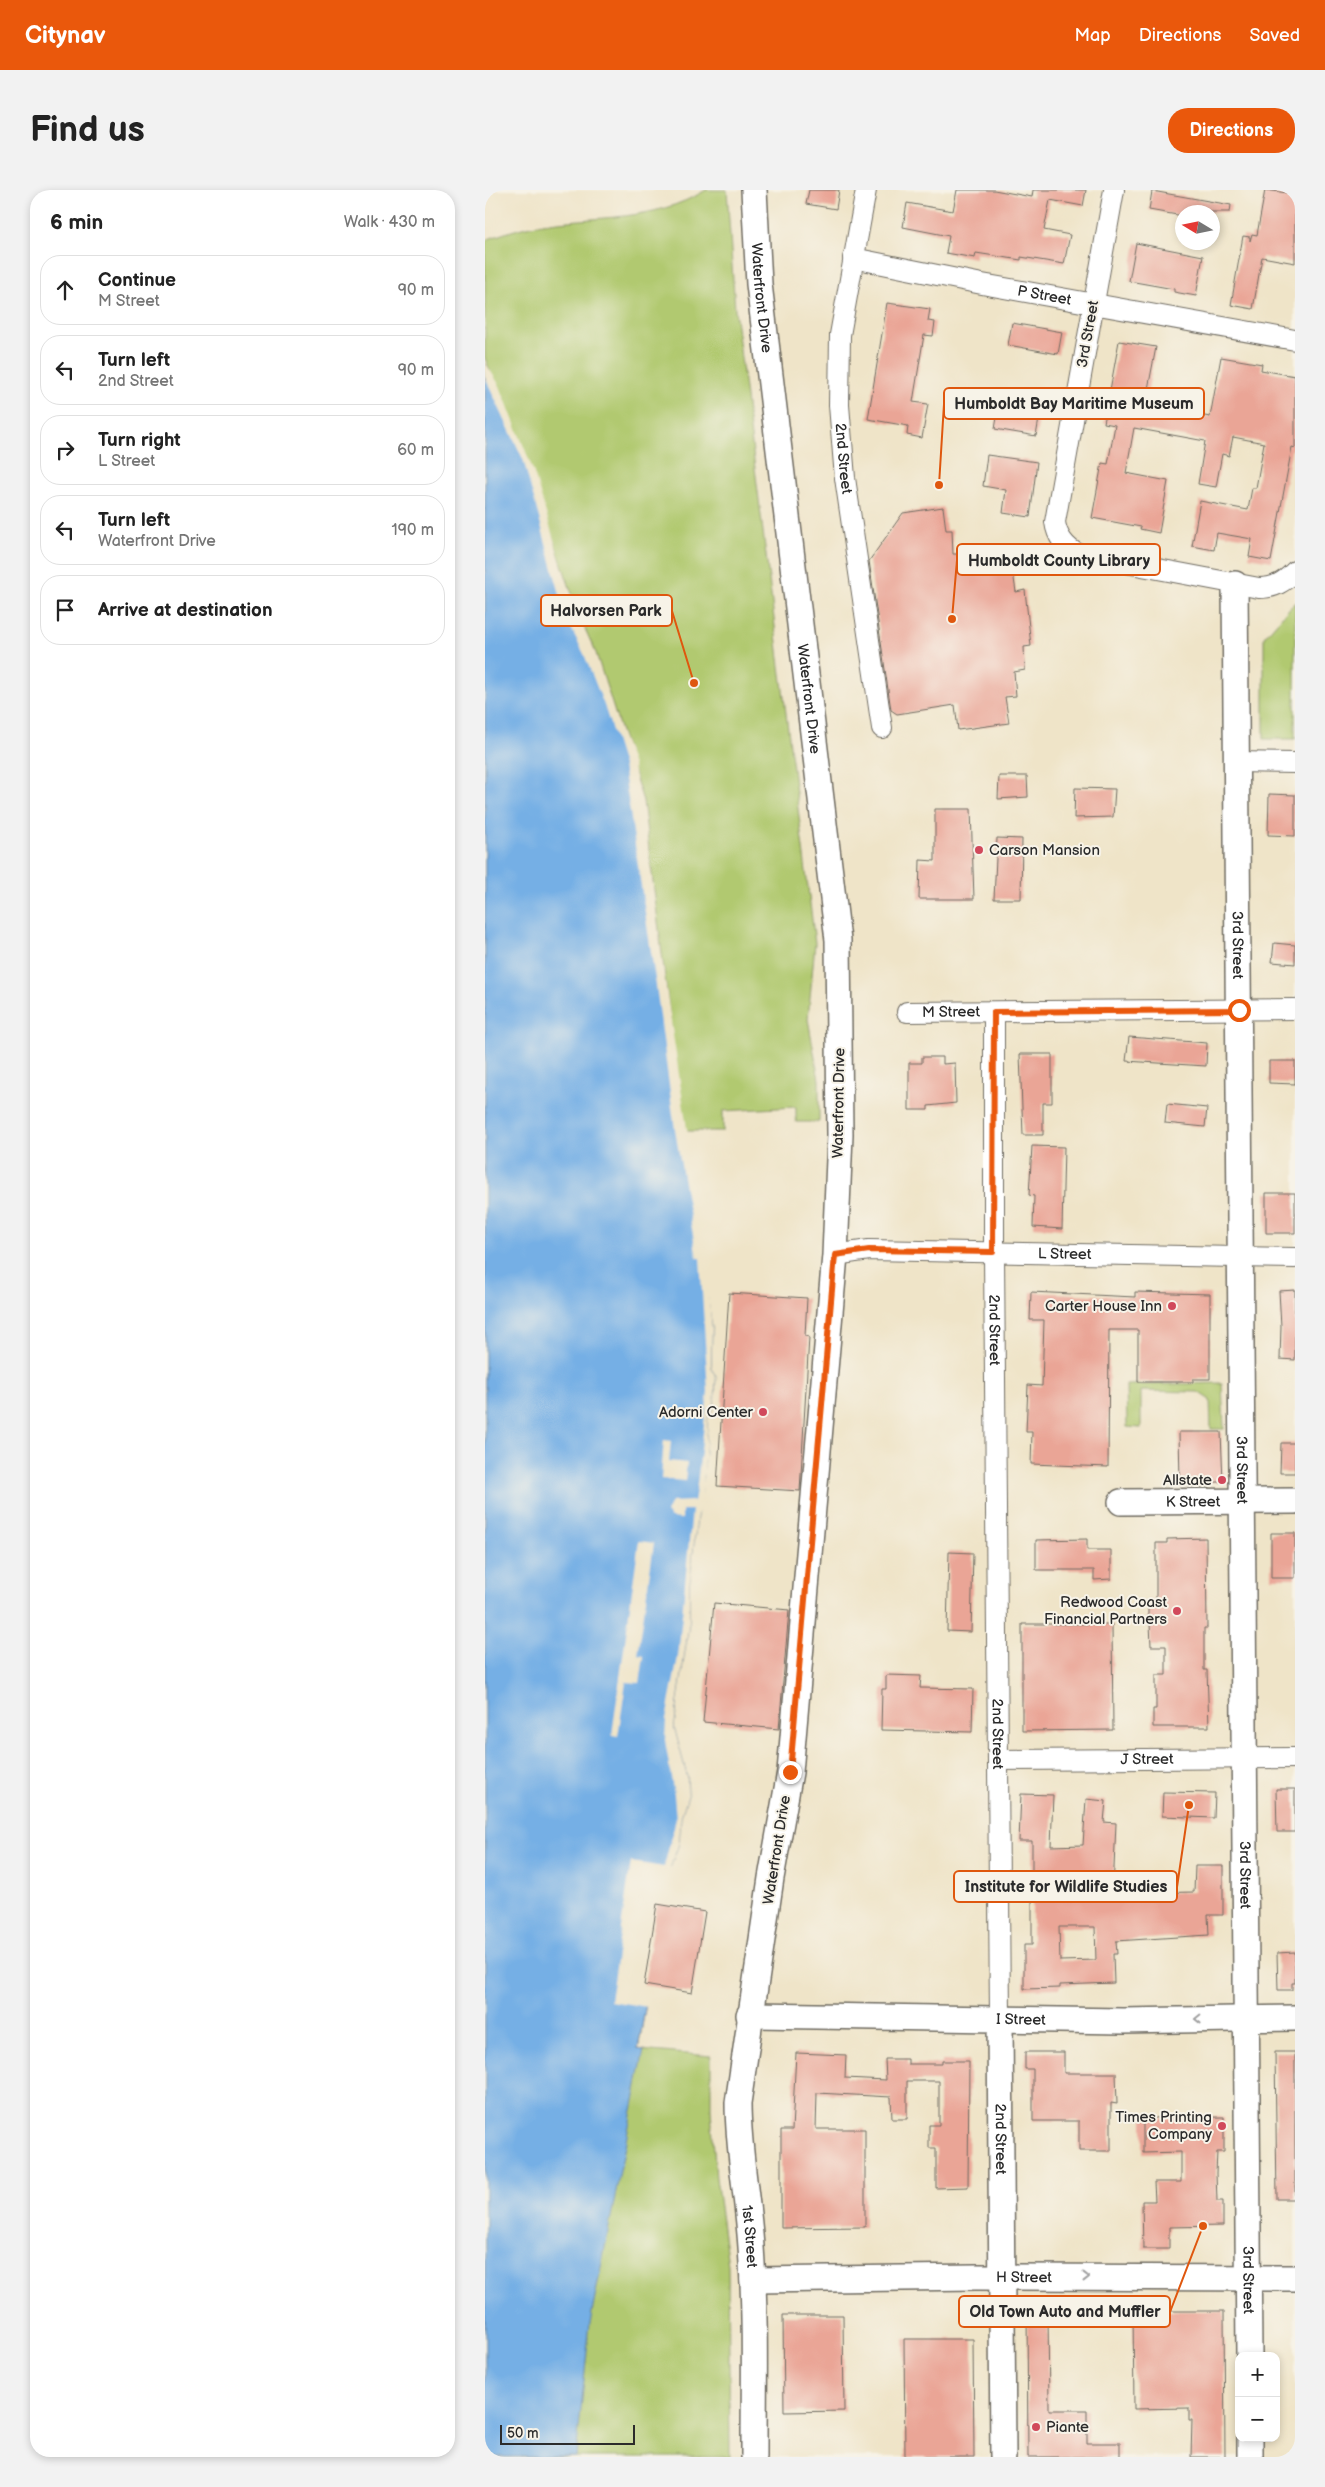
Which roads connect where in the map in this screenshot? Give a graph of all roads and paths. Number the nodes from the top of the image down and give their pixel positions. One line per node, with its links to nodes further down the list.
1 (754, 190): 17 (street, Waterfront Drive)
2 (866, 190): 4 (street, 2nd Street)
3 (1114, 190): 5 (street, 3rd Street)
4 (853, 258): 5 (street, P Street); 9 (street, 2nd Street)
5 (1093, 304): 6 (street, P Street); 8 (street, 3rd Street)
6 (1295, 340)
7 (1295, 571): 8 (street)
8 (1235, 584): 10 (street, 3rd Street)
9 (882, 728)
10 (1236, 762): 11 (street); 13 (street, 3rd Street)
11 (1295, 763)
12 (1295, 1009): 13 (street, M Street)
13 (1239, 1010): 15 (street, M Street); 18 (street, 3rd Street)
14 (907, 1012): 15 (street, M Street)
15 (994, 1012): 16 (street, 2nd Street)
16 (993, 1252): 17 (street, L Street); 18 (street, L Street); 25 (street, 2nd Street)
17 (835, 1255): 26 (street, Waterfront Drive)
18 (1240, 1258): 19 (street, L Street); 20 (street, 3rd Street)
19 (1295, 1258)
20 (1242, 1501): 21 (street, K Street); 22 (street, K Street); 24 (street, 3rd Street)
21 (1295, 1501)
22 (1121, 1502)
23 (1295, 1758): 24 (street, J Street)
24 (1244, 1759): 25 (street, J Street); 27 (street, 3rd Street)
25 (998, 1760): 29 (street, 2nd Street)
26 (749, 2015): 29 (street, I Street); 33 (street, 1st Street)
27 (1246, 2018): 28 (street, I Street); 29 (street, I Street, one-way to 29); 31 (street, 3rd Street)
28 (1295, 2018)
29 (1000, 2019): 30 (street, 2nd Street)
30 (1002, 2277): 31 (street, H Street, one-way to 31); 33 (street, H Street); 37 (street, 2nd Street)
31 (1248, 2277): 32 (street, H Street); 34 (street, 3rd Street)
32 (1295, 2278)
33 (753, 2280): 36 (street, 1st Street)
34 (1249, 2352)
35 (1249, 2442): 38 (street)
36 (754, 2457)
37 (1003, 2457)
38 (1250, 2457)

